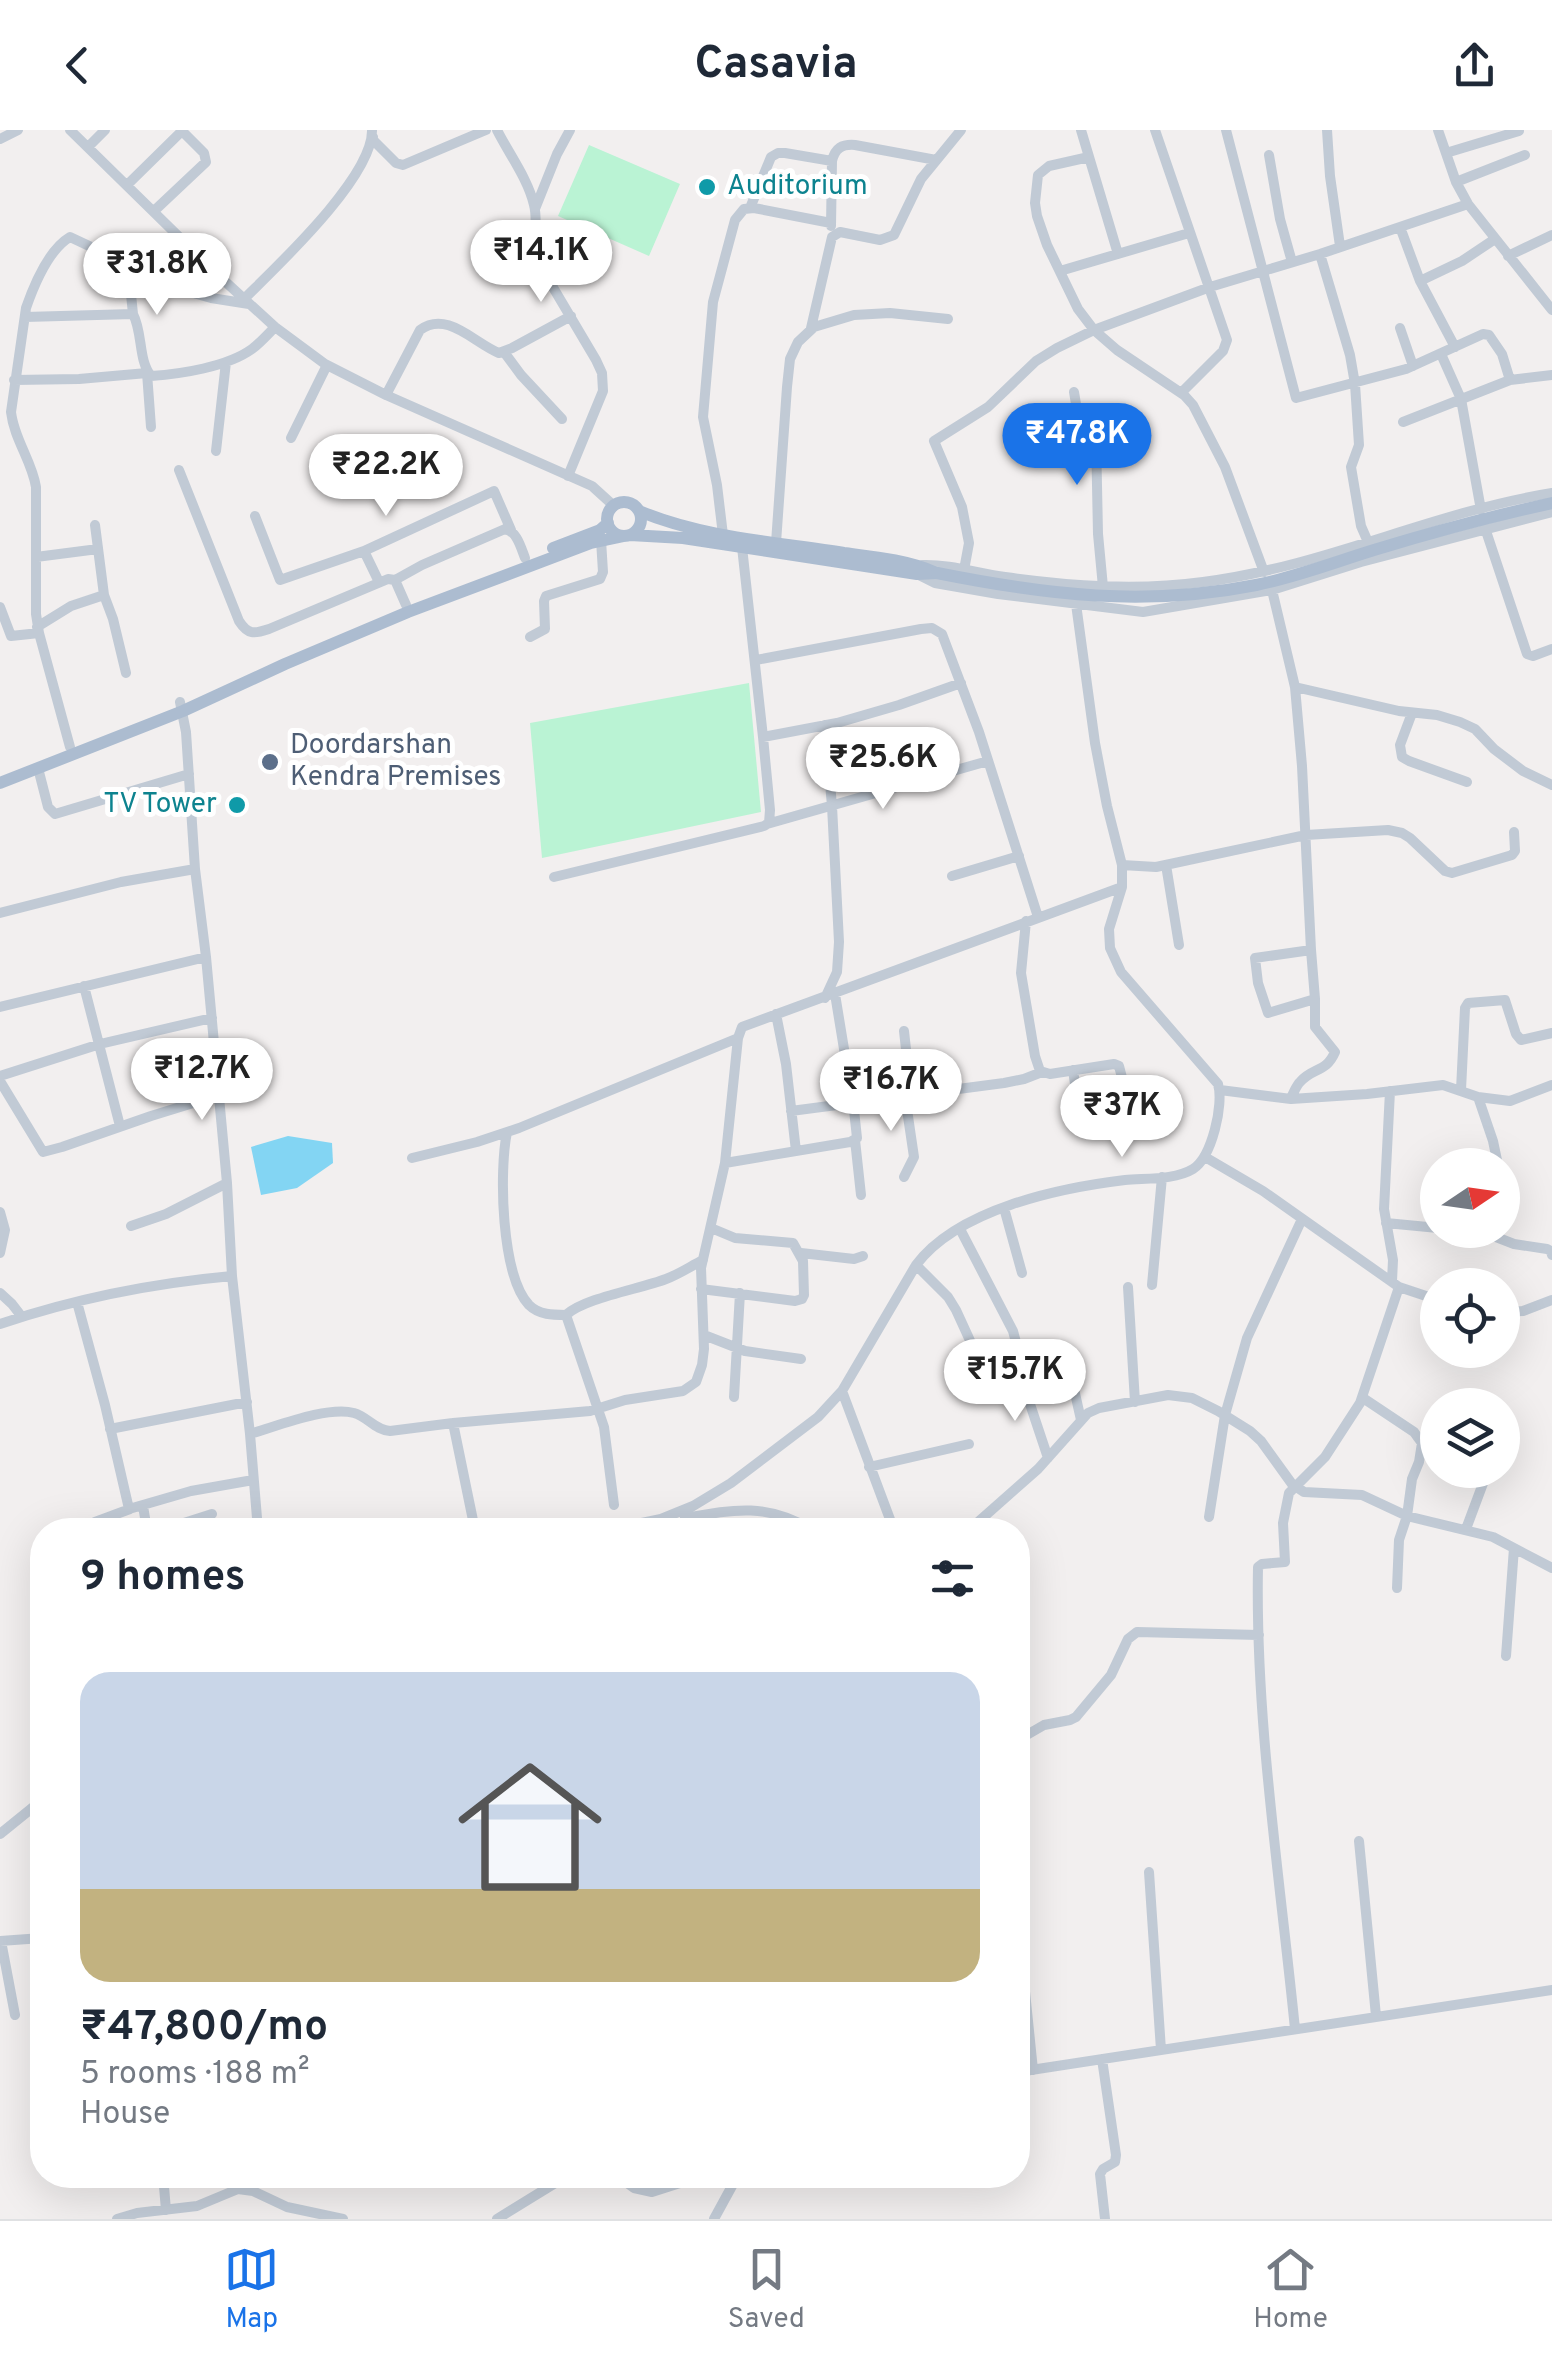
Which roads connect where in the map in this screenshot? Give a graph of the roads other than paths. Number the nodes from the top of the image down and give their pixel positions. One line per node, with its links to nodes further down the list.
1 (18, 130): 16 (street)
2 (70, 130): 17 (street)
3 (105, 130): 17 (street)
4 (183, 130): 25 (street); 29 (street)
5 (486, 130): 15 (street)
6 (498, 130): 28 (street)
7 (570, 130): 28 (street)
8 (961, 130): 23 (street)
9 (1081, 130): 21 (street)
10 (1155, 130): 32 (street)
11 (1226, 130): 43 (street)
12 (1328, 130): 36 (street)
13 (1438, 130): 18 (street)
14 (1519, 131): 18 (street)
15 (374, 133): 47 (street)
16 (0, 138)
17 (88, 147): 25 (street)
18 (1446, 152): 24 (street)
19 (1269, 155): 40 (street)
20 (1525, 155): 24 (street)
21 (1089, 157): 37 (street); 42 (street)
22 (832, 160): 23 (street); 27 (street); 30 (street)
23 (936, 160): 34 (street)
24 (1456, 182): 26 (street)
25 (127, 185): 29 (street)
26 (1468, 204): 31 (street); 35 (street)
27 (750, 208): 30 (street); 90 (street)
28 (535, 209): 50 (street)
29 (154, 212): 47 (street)
30 (831, 223): 34 (street)
31 (1400, 227): 36 (street); 44 (street)
32 (1190, 232): 37 (street); 45 (street)
33 (1552, 235): 39 (street)
34 (832, 237): 54 (street)
35 (1495, 239): 39 (street); 44 (street)
36 (1340, 246): 38 (street)
37 (1118, 254): 42 (street)
38 (1320, 254): 40 (street); 67 (street)
39 (1508, 256): 46 (street)
40 (1292, 262): 43 (street)
41 (128, 265): 47 (street); 49 (street); 51 (street)
42 (1060, 271): 56 (street)
43 (1264, 271): 45 (street); 67 (street)
44 (1420, 281): 57 (street)
45 (1210, 287): 56 (street); 69 (street)
46 (1547, 294): 48 (street)
47 (247, 302): 53 (street)
48 (1552, 310)
49 (134, 314): 51 (street); 63 (street)
50 (571, 316): 58 (street); 78 (street)
51 (25, 317): 65 (street)
52 (948, 318): 54 (street)
53 (276, 327): 60 (street); 61 (street)
54 (812, 328): 93 (street)
55 (1400, 328): 62 (street)
56 (1094, 330): 69 (street); 101 (street)
57 (1456, 348): 59 (street); 66 (street)
58 (504, 352): 70 (street); 72 (street)
59 (1442, 354): 62 (street); 71 (street)
60 (226, 362): 63 (street); 76 (street)
61 (327, 365): 70 (street); 75 (street)
62 (1413, 366): 67 (street)
63 (147, 374): 65 (street); 74 (street)
64 (1552, 376): 66 (street)
65 (14, 380): 98 (street)
66 (1510, 380): 71 (street)
67 (1355, 384): 94 (street)
68 (1074, 392): 106 (street)
69 (1180, 392): 102 (street)
70 (386, 395): 78 (street)
71 (1461, 399): 73 (street); 82 (street)
72 (562, 419)
73 (1403, 422)
74 (151, 427)
75 (291, 438)
76 (216, 451)
77 (178, 470): 104 (street)
78 (568, 476): 81 (street)
79 (1552, 493): 82 (street)
80 (1552, 503): 100 (main road, bridge)
81 (614, 506): 83 (main road); 86 (main road)
82 (1481, 510): 94 (street)
83 (639, 511): 90 (main road); 91 (main road)
84 (1552, 512): 88 (street)
85 (255, 516): 97 (street)
86 (608, 523): 91 (main road); 99 (main road)
87 (94, 525): 96 (street)
88 (1485, 528): 107 (street); 115 (street)
89 (511, 530): 97 (street); 99 (street); 103 (street)
90 (722, 535): 93 (main road)
91 (627, 536): 92 (main road); 95 (main road)
92 (601, 540): 114 (street); 120 (main road)
93 (776, 542): 100 (main road)
94 (1368, 542): 102 (street)
95 (742, 547): 100 (main road); 116 (street)
96 (98, 550): 98 (street); 108 (street)
97 (364, 551): 104 (street)
98 (36, 558): 113 (street)
99 (525, 558): 110 (main road)
100 (917, 570): 101 (street); 109 (street)
101 (964, 570): 106 (street)
102 (1264, 572): 105 (street)
103 (395, 580): 104 (street); 110 (street)
104 (379, 582)
105 (1155, 587): 106 (street); 112 (street)
106 (1103, 588)
107 (1272, 590): 112 (street); 119 (street)
108 (104, 595): 113 (street); 117 (street)
109 (1076, 604): 112 (street); 137 (street)
110 (406, 605): 120 (main road)
111 (0, 606): 113 (street)
112 (1158, 610)
113 (38, 630): 124 (street)
114 (530, 637)
115 (1552, 649)
116 (756, 660): 118 (street); 123 (street)
117 (126, 673)
118 (962, 683): 122 (street); 125 (street)
119 (1295, 687): 121 (street); 135 (street)
120 (182, 706): 124 (main road); 126 (main road); 128 (street)
121 (1412, 712): 129 (street); 131 (street)
122 (825, 726): 123 (street); 132 (street)
123 (763, 737): 133 (street)
124 (70, 746): 127 (main road)
125 (988, 762): 132 (street); 136 (street)
126 (38, 768): 128 (street); 130 (main road)
127 (0, 774)
128 (189, 774): 139 (street)
129 (1467, 782)
130 (0, 783)
131 (1552, 785)
132 (832, 806): 133 (street); 150 (street)
133 (767, 824): 141 (street)
134 (1514, 832): 135 (street)
135 (1306, 835): 138 (street); 147 (street)
136 (1018, 856): 140 (street); 144 (street)
137 (1122, 865): 138 (street); 142 (street)
138 (1166, 865): 146 (street)
139 (195, 868): 143 (street); 148 (street)
140 (952, 876)
141 (554, 877)
142 (1122, 887): 144 (street); 163 (street)
143 (0, 913)
144 (1038, 917): 145 (street)
145 (1026, 921): 150 (street); 160 (street)
146 (1179, 945)
147 (1311, 950): 151 (street); 151 (street)
148 (206, 956): 149 (street); 154 (street)
149 (84, 986): 152 (street); 158 (street)
150 (830, 996): 153 (street); 171 (street)
151 (1316, 999): 170 (street)
152 (0, 1006)
153 (776, 1014): 157 (street); 172 (street)
154 (212, 1018): 158 (street); 166 (street)
155 (904, 1031): 167 (street)
156 (1552, 1033): 164 (street)
157 (738, 1038): 175 (street); 181 (street)
158 (100, 1044): 161 (street); 174 (street)
159 (1073, 1070): 160 (street); 168 (street); 173 (street)
160 (1042, 1072): 167 (street)
161 (0, 1079): 174 (street)
162 (1552, 1085): 169 (street)
163 (1220, 1090): 170 (street); 179 (street)
164 (1461, 1090): 165 (street); 169 (street)
165 (1390, 1091): 170 (street); 189 (street)
166 (219, 1095): 174 (street); 184 (street)
167 (908, 1096): 171 (street); 182 (street)
168 (1170, 1096)
169 (1478, 1097): 177 (street)
170 (1290, 1098)
171 (853, 1103): 172 (street); 176 (street)
172 (792, 1111): 178 (street)
173 (1079, 1112)
174 (120, 1126)
175 (507, 1132): 180 (street); 213 (street)
176 (856, 1140): 178 (street); 185 (street)
177 (1494, 1148)
178 (796, 1151): 181 (street)
179 (1205, 1156): 183 (street); 188 (street)
180 (412, 1158)
181 (724, 1163): 192 (street)
182 (904, 1177)
183 (1162, 1177): 186 (street); 204 (street)
184 (227, 1182): 190 (street); 202 (street)
185 (861, 1195)
186 (1004, 1208): 193 (street); 201 (street)
187 (0, 1212): 195 (street)
188 (1302, 1219): 203 (street); 226 (street)
189 (1386, 1222): 191 (street); 203 (street)
190 (132, 1226)
191 (1420, 1226)
192 (711, 1228): 196 (street); 199 (street)
193 (960, 1229): 200 (street); 219 (street)
194 (1520, 1245): 198 (street)
195 (0, 1253)
196 (801, 1254): 197 (street); 208 (street)
197 (863, 1256)
198 (1552, 1256)
199 (703, 1260): 206 (street); 213 (street)
200 (916, 1265): 219 (street); 220 (street)
201 (1022, 1273)
202 (232, 1276): 211 (street); 223 (street)
203 (1396, 1284): 209 (street); 222 (street)
204 (1152, 1286)
205 (1128, 1288): 224 (street)
206 (701, 1289): 208 (street); 216 (street)
207 (0, 1293): 214 (street)
208 (740, 1293): 217 (street)
209 (1420, 1293)
210 (1552, 1300): 212 (street)
211 (76, 1302): 214 (street); 229 (street)
212 (1520, 1311)
213 (566, 1315): 225 (street)
214 (22, 1317): 215 (street)
215 (0, 1324)
216 (704, 1335): 217 (street); 225 (street)
217 (737, 1347): 218 (street); 221 (street)
218 (800, 1359)
219 (1023, 1376): 227 (street); 232 (street)
220 (842, 1392): 233 (street); 247 (street)
221 (734, 1397)
222 (1363, 1398): 235 (street); 241 (street)
223 (247, 1402): 229 (street); 230 (street)
224 (1134, 1402): 226 (street); 227 (street)
225 (598, 1409): 228 (street); 237 (street)
226 (1225, 1415): 235 (street); 252 (street)
227 (1081, 1420): 232 (street)
228 (453, 1423): 230 (street); 246 (street)
229 (110, 1429): 239 (street)
230 (250, 1434): 234 (street)
231 (969, 1444): 233 (street)
232 (1048, 1458): 251 (street)
233 (869, 1467): 250 (street)
234 (253, 1480): 238 (street); 245 (street)
235 (1294, 1486): 241 (street); 257 (street)
236 (1481, 1488): 253 (street)
237 (614, 1505)
238 (143, 1506): 239 (street); 243 (street)
239 (130, 1510): 242 (street)
240 (212, 1514): 244 (street)
241 (1407, 1516): 253 (street); 256 (street)
242 (106, 1518)
243 (145, 1518)
244 (200, 1518)
245 (257, 1518)
246 (473, 1518)
247 (687, 1518)
248 (693, 1518): 249 (street)
249 (789, 1518)
250 (889, 1518)
251 (982, 1518)
252 (1209, 1518)
253 (1466, 1529): 254 (street)
254 (1514, 1548): 255 (street); 258 (street)
255 (1552, 1568)
256 (1397, 1588)
257 (1259, 1635): 259 (street); 269 (street)
258 (1506, 1656)
259 (1030, 1734)
260 (30, 1810): 261 (street)
261 (0, 1834)
262 (1359, 1841): 268 (street)
263 (1149, 1872): 271 (street)
264 (30, 1939): 265 (street)
265 (0, 1941): 267 (street)
266 (1552, 1990): 268 (street)
267 (15, 2015)
268 (1376, 2016): 269 (street)
269 (1295, 2030): 271 (street)
270 (1030, 2040): 274 (street)
271 (1161, 2050): 272 (street)
272 (1102, 2059): 274 (street); 286 (street)
273 (1030, 2070): 274 (street)
274 (1033, 2070)
275 (164, 2188): 280 (street)
276 (547, 2188): 284 (street)
277 (634, 2188): 278 (street)
278 (664, 2188)
279 (731, 2188): 285 (street)
280 (166, 2210): 281 (street); 282 (street)
281 (310, 2216): 283 (street)
282 (117, 2219)
283 (343, 2219)
284 (497, 2219)
285 (714, 2219)
286 (1105, 2219)

